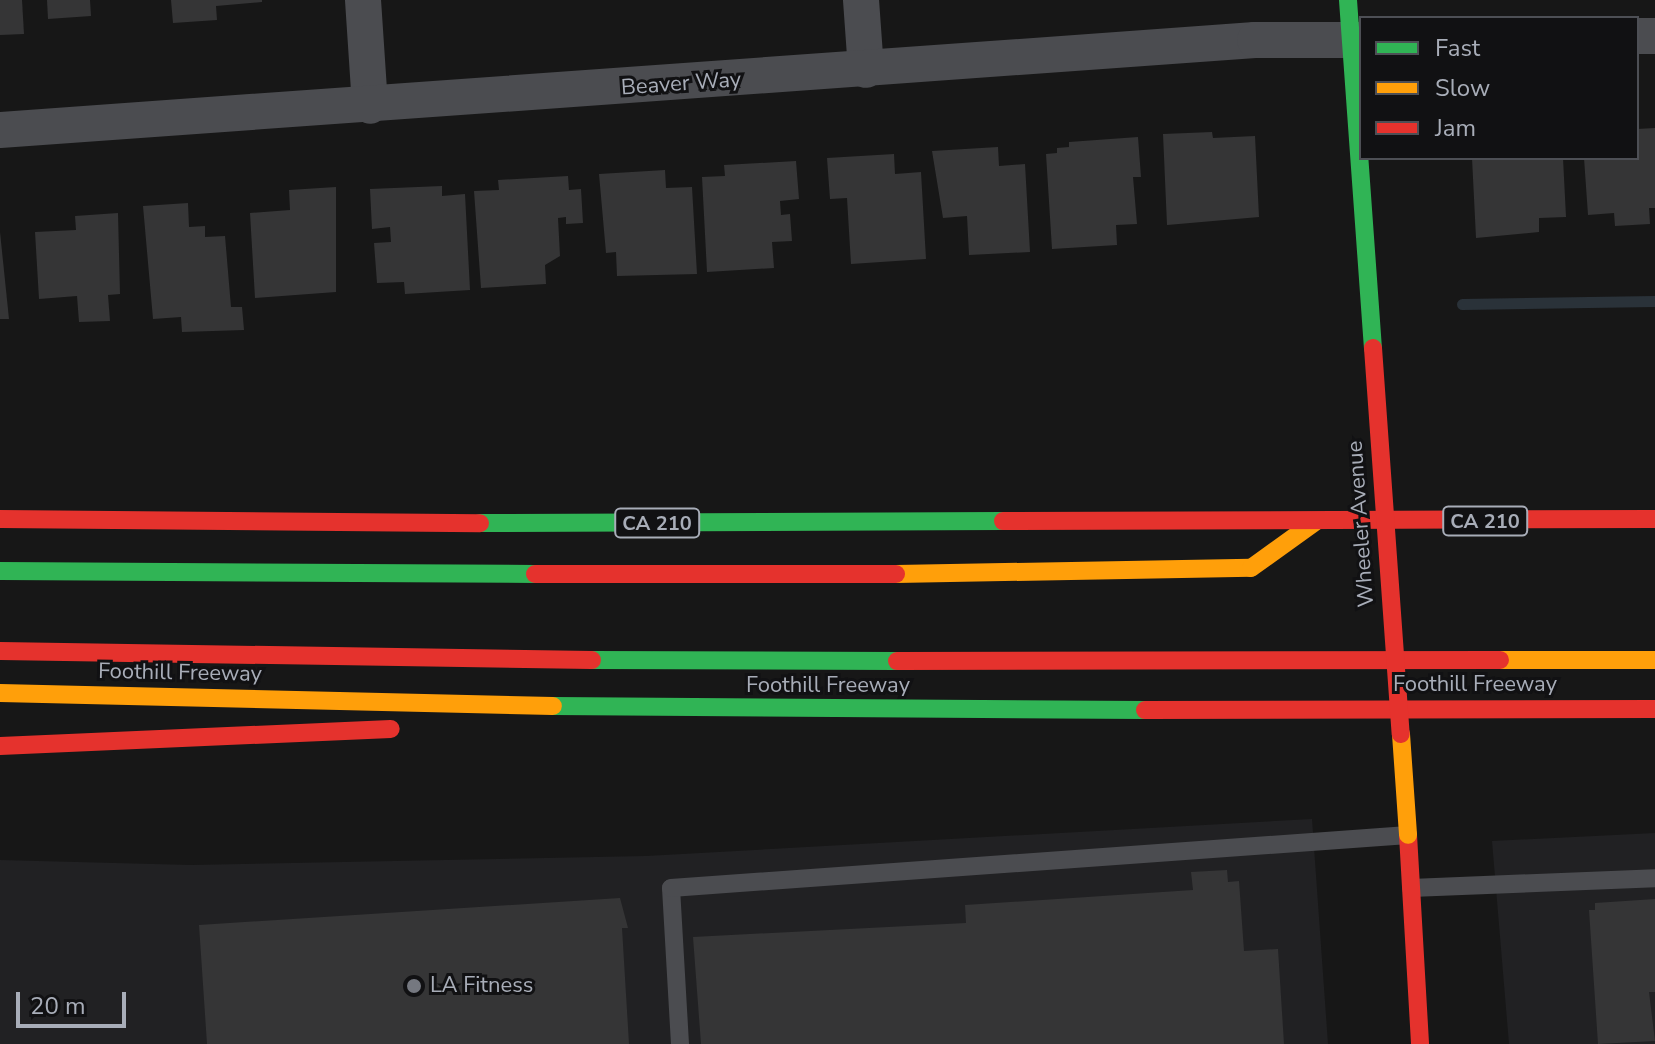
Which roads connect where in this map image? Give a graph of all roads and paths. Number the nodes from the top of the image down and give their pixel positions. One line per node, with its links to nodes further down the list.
1 (363, 0): 7 (street)
2 (861, 0): 5 (street)
3 (1348, 0): 4 (main road, Wheeler Avenue)
4 (1356, 40): 5 (street, Beaver Way); 6 (main road, Wheeler Avenue, bridge)
5 (866, 70): 7 (street, Beaver Way)
6 (1359, 94)
7 (370, 106): 8 (street, Beaver Way)
8 (0, 130)
9 (1363, 160): 22 (main road, Wheeler Avenue, bridge)
10 (0, 519): 12 (main road, CA 210)
11 (1655, 519): 12 (main road, CA 210)
12 (1315, 522): 13 (main road)
13 (0, 571)
14 (0, 651): 15 (main road)
15 (1655, 660)
16 (0, 693): 18 (main road, Foothill Freeway)
17 (1655, 709): 18 (main road, Foothill Freeway)
18 (789, 711): 19 (main road)
19 (489, 725)
20 (410, 728): 21 (main road)
21 (0, 746)
22 (1408, 835): 24 (main road, Wheeler Avenue); 25 (lane)
23 (1655, 878): 24 (lane)
24 (1411, 888): 26 (main road, Wheeler Avenue)
25 (680, 1044)
26 (1420, 1044)

